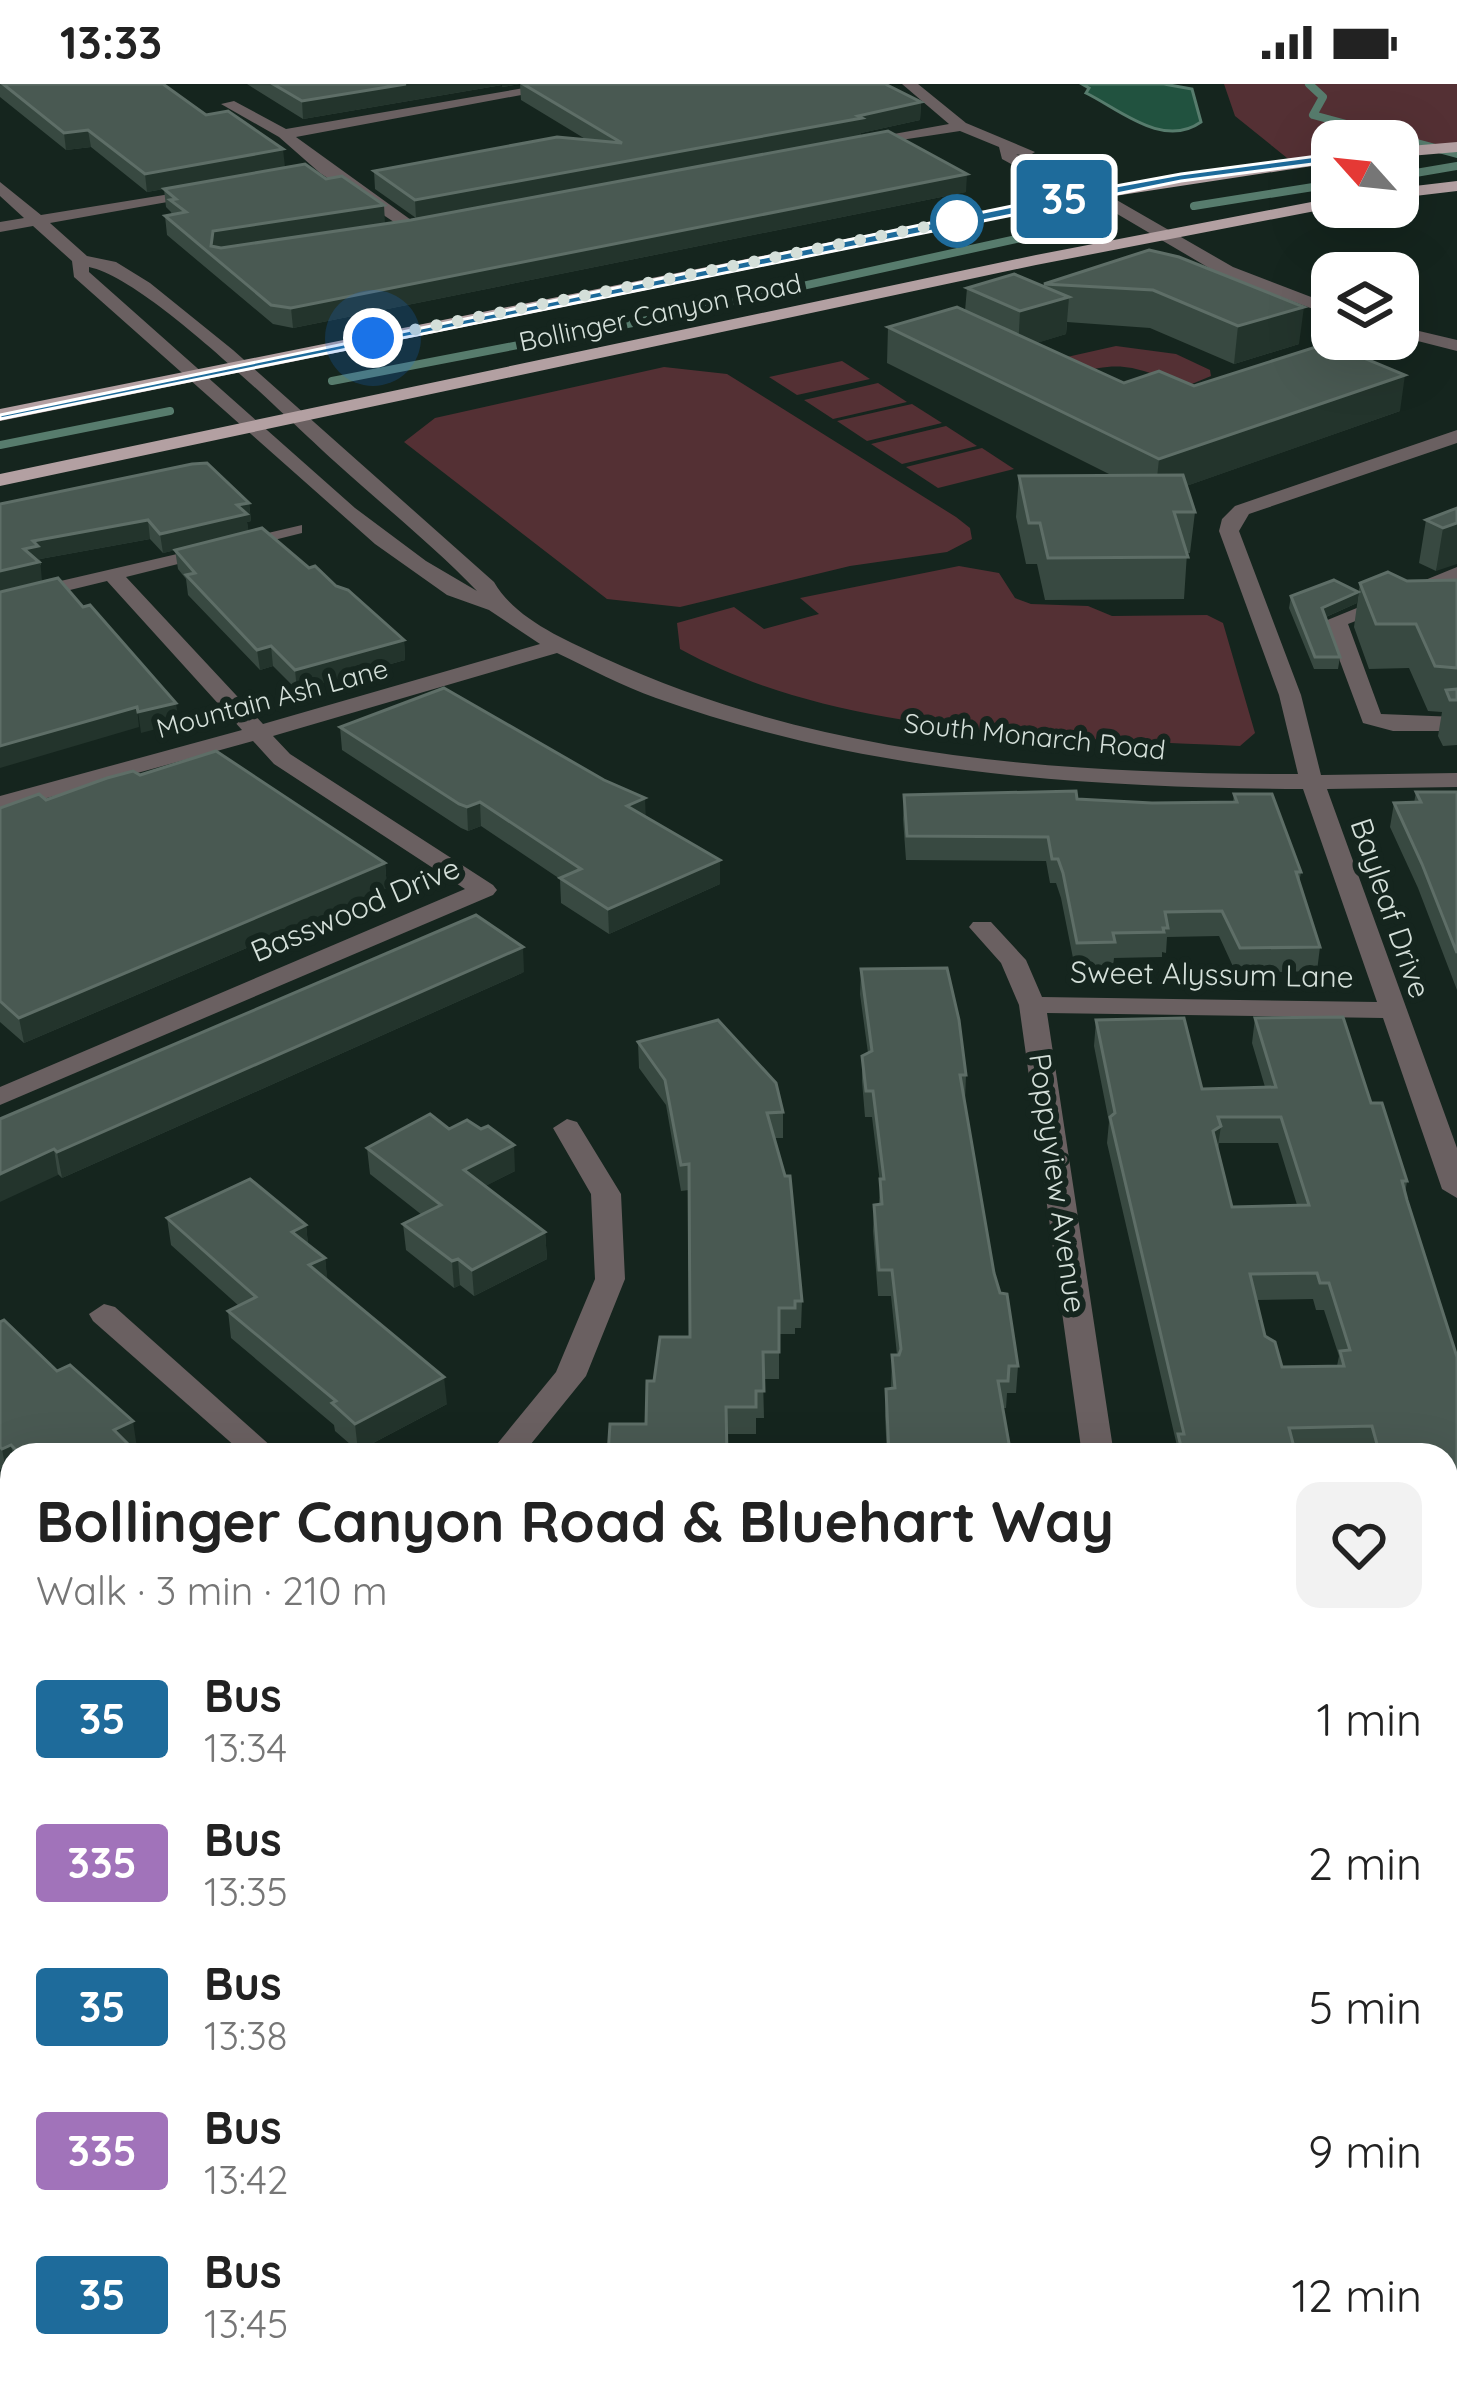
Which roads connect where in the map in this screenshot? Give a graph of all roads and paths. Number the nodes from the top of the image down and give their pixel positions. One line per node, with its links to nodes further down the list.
1 (573, 84): 5 (street)
2 (910, 84): 4 (street)
3 (229, 104): 5 (street)
4 (961, 126): 6 (street); 16 (street)
5 (284, 134): 10 (street)
6 (852, 146)
7 (1457, 147): 8 (main road)
8 (1419, 150)
9 (1311, 161): 16 (main road, Bollinger Canyon Road)
10 (326, 170): 11 (street); 21 (street)
11 (298, 175)
12 (1457, 186): 15 (main road)
13 (0, 188): 18 (street)
14 (221, 188): 18 (street)
15 (1419, 191)
16 (1095, 194): 23 (street); 28 (main road, Bollinger Canyon Road)
17 (1311, 207): 23 (main road, Bollinger Canyon Road)
18 (38, 220): 20 (street); 24 (street)
19 (433, 225): 21 (street)
20 (0, 227)
21 (412, 229): 22 (street)
22 (390, 233)
23 (1161, 235): 25 (street); 31 (main road, Bollinger Canyon Road)
24 (81, 260): 28 (street, South Monarch Road); 29 (street, South Monarch Road)
25 (1311, 303)
26 (1419, 336): 27 (street)
27 (1457, 346)
28 (238, 365): 29 (main road, Bollinger Canyon Road); 31 (street, South Monarch Road)
29 (195, 374): 30 (main road, Bollinger Canyon Road); 32 (street, South Monarch Road)
30 (0, 415)
31 (298, 416): 32 (main road, Bollinger Canyon Road); 39 (street, South Monarch Road)
32 (251, 426): 34 (main road, Bollinger Canyon Road); 39 (street, South Monarch Road)
33 (1457, 436): 44 (street, Bayleaf Drive)
34 (0, 480)
35 (295, 529): 37 (street)
36 (1457, 573): 41 (street)
37 (112, 574): 38 (street); 42 (street)
38 (0, 601)
39 (493, 602): 40 (street, South Monarch Road)
40 (558, 645): 42 (street, Mountain Ash Lane); 44 (street, South Monarch Road)
41 (1457, 724)
42 (259, 733): 45 (street, Mountain Ash Lane); 49 (street, Basswood Drive)
43 (1457, 780): 44 (street, South Monarch Road)
44 (1315, 783): 48 (street, Bayleaf Drive)
45 (0, 804)
46 (982, 927): 47 (street, Poppyview Avenue)
47 (1032, 1005): 48 (street, Sweet Alyssum Lane); 55 (street, Poppyview Avenue)
48 (1392, 1010): 51 (street, Bayleaf Drive)
49 (0, 1097)
50 (567, 1128): 54 (street)
51 (1457, 1190)
52 (104, 1314): 53 (street)
53 (251, 1443)
54 (514, 1443)
55 (1097, 1443)

